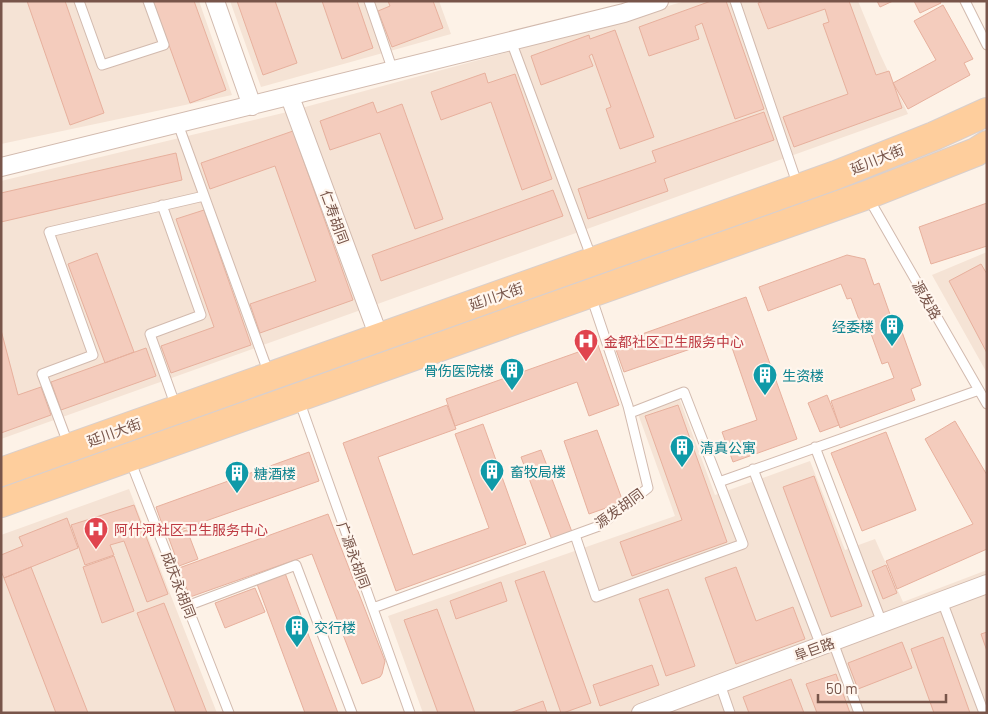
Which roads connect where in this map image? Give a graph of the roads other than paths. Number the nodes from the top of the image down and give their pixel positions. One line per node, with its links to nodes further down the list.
1 (79, 1): 2 (lane)
2 (148, 1)
3 (215, 1): 12 (street)
4 (368, 1): 10 (lane)
5 (659, 1): 8 (street)
6 (735, 1): 17 (lane)
7 (965, 1): 9 (lane)
8 (511, 41): 10 (street); 21 (lane)
9 (987, 45)
10 (393, 71): 11 (street)
11 (290, 96): 12 (street); 23 (street, 仁寿胡同)
12 (252, 106): 14 (street)
13 (987, 112): 17 (main road, 延川大街)
14 (178, 124): 16 (street); 19 (lane)
15 (987, 145): 18 (main road, 延川大街)
16 (1, 167)
17 (799, 188): 21 (main road, 延川大街)
18 (867, 195): 22 (main road, 延川大街); 25 (lane, 源发路)
19 (204, 196): 20 (lane); 24 (lane)
20 (162, 205): 28 (lane); 31 (lane)
21 (592, 262): 23 (main road, 延川大街)
22 (591, 293): 26 (main road, 延川大街); 29 (lane, 源发胡同)
23 (379, 337): 24 (main road, 延川大街)
24 (270, 376): 28 (main road, 延川大街)
25 (979, 390): 27 (lane, 源发路); 30 (lane)
26 (298, 397): 32 (main road, 延川大街); 41 (lane, 广源永胡同)
27 (987, 404)
28 (177, 409): 31 (main road, 延川大街)
29 (630, 413): 35 (lane); 37 (lane, 源发胡同)
30 (815, 447): 33 (lane); 42 (lane)
31 (70, 448): 34 (main road, 延川大街)
32 (129, 458): 36 (main road, 延川大街); 40 (lane, 成庆永胡同)
33 (753, 469): 35 (lane); 43 (lane)
34 (1, 472)
35 (718, 482): 37 (lane)
36 (1, 503)
37 (574, 535): 41 (lane, 源发胡同)
38 (987, 584): 39 (street, 阜巨路)
39 (942, 601): 42 (street, 阜巨路); 51 (lane)
40 (187, 606): 45 (lane, 成庆永胡同); 46 (lane)
41 (373, 608): 47 (lane, 广源永胡同)
42 (882, 624): 43 (street, 阜巨路)
43 (827, 644): 44 (street, 阜巨路); 50 (lane)
44 (720, 684): 48 (street, 阜巨路); 49 (lane)
45 (229, 713)
46 (352, 713)
47 (410, 713)
48 (641, 713)
49 (730, 713)
50 (859, 713)
51 (984, 713)

